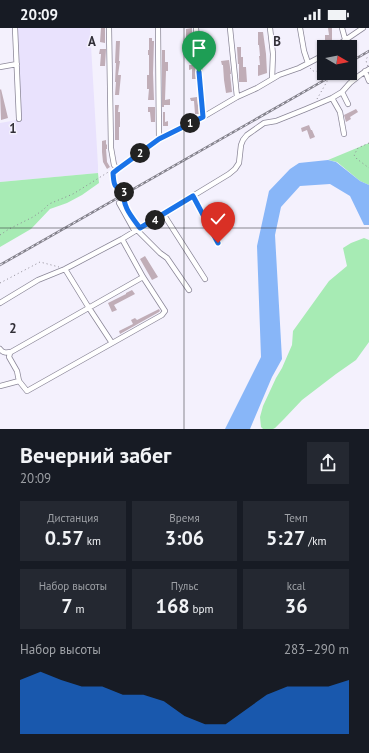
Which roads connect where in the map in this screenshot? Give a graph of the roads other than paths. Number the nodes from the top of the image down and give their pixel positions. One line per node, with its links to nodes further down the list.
1 (15, 28): 13 (street)
2 (110, 28): 25 (street)
3 (158, 28): 25 (street)
4 (196, 28): 22 (street)
5 (230, 28): 19 (street)
6 (270, 28): 16 (street)
7 (300, 28): 12 (street)
8 (342, 28): 10 (street)
9 (363, 28): 10 (street)
10 (345, 39)
11 (317, 58): 12 (street)
12 (308, 63): 16 (street)
13 (17, 64): 14 (street); 23 (street)
14 (0, 68)
15 (368, 69): 17 (street); 18 (street)
16 (272, 79): 19 (street)
17 (369, 80)
18 (342, 92): 20 (street); 21 (street)
19 (237, 97): 22 (street)
20 (332, 98): 24 (street); 26 (street)
21 (348, 104)
22 (203, 117): 25 (street)
23 (19, 119)
24 (344, 134)
25 (159, 139)
26 (193, 196): 28 (street); 31 (street)
27 (122, 204): 29 (street)
28 (164, 214): 29 (street); 34 (street)
29 (137, 230): 30 (street); 35 (street)
30 (122, 240): 32 (street); 33 (street)
31 (218, 243)
32 (65, 269): 36 (street); 37 (street)
33 (143, 277): 37 (street); 38 (street)
34 (205, 279)
35 (189, 290)
36 (0, 303)
37 (89, 308): 38 (street); 40 (street)
38 (112, 342): 41 (street)
39 (0, 349): 40 (street)
40 (11, 352): 41 (street)
41 (19, 381): 42 (street)
42 (0, 386)

